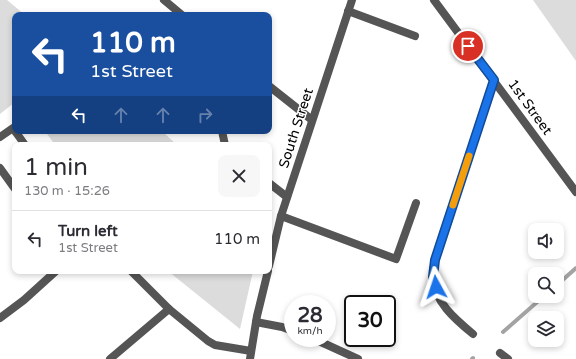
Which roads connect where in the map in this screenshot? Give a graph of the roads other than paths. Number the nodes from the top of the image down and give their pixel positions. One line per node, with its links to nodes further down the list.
1 (164, 0): 5 (street)
2 (352, 0): 4 (street, South Street)
3 (434, 0): 7 (street, 1st Street)
4 (348, 11): 6 (street); 9 (street, South Street)
5 (178, 12)
6 (415, 36)
7 (494, 80): 15 (street, 1st Street); 27 (street)
8 (272, 88): 9 (street)
9 (312, 120): 16 (street, South Street)
10 (12, 129): 11 (street)
11 (0, 137)
12 (0, 168): 13 (street)
13 (12, 185)
14 (272, 185): 16 (street)
15 (576, 192)
16 (287, 196): 18 (street, South Street)
17 (416, 203): 18 (street)
18 (281, 216): 19 (street, South Street)
19 (272, 254)
20 (53, 274): 24 (street)
21 (134, 274): 23 (street)
22 (267, 274): 25 (street)
23 (170, 309): 30 (street); 31 (street)
24 (0, 318)
25 (256, 322): 26 (street); 30 (street)
26 (284, 327)
27 (473, 334)
28 (332, 347): 32 (street)
29 (500, 353): 33 (street)
30 (251, 355)
31 (110, 359)
32 (358, 359)
33 (508, 359)

